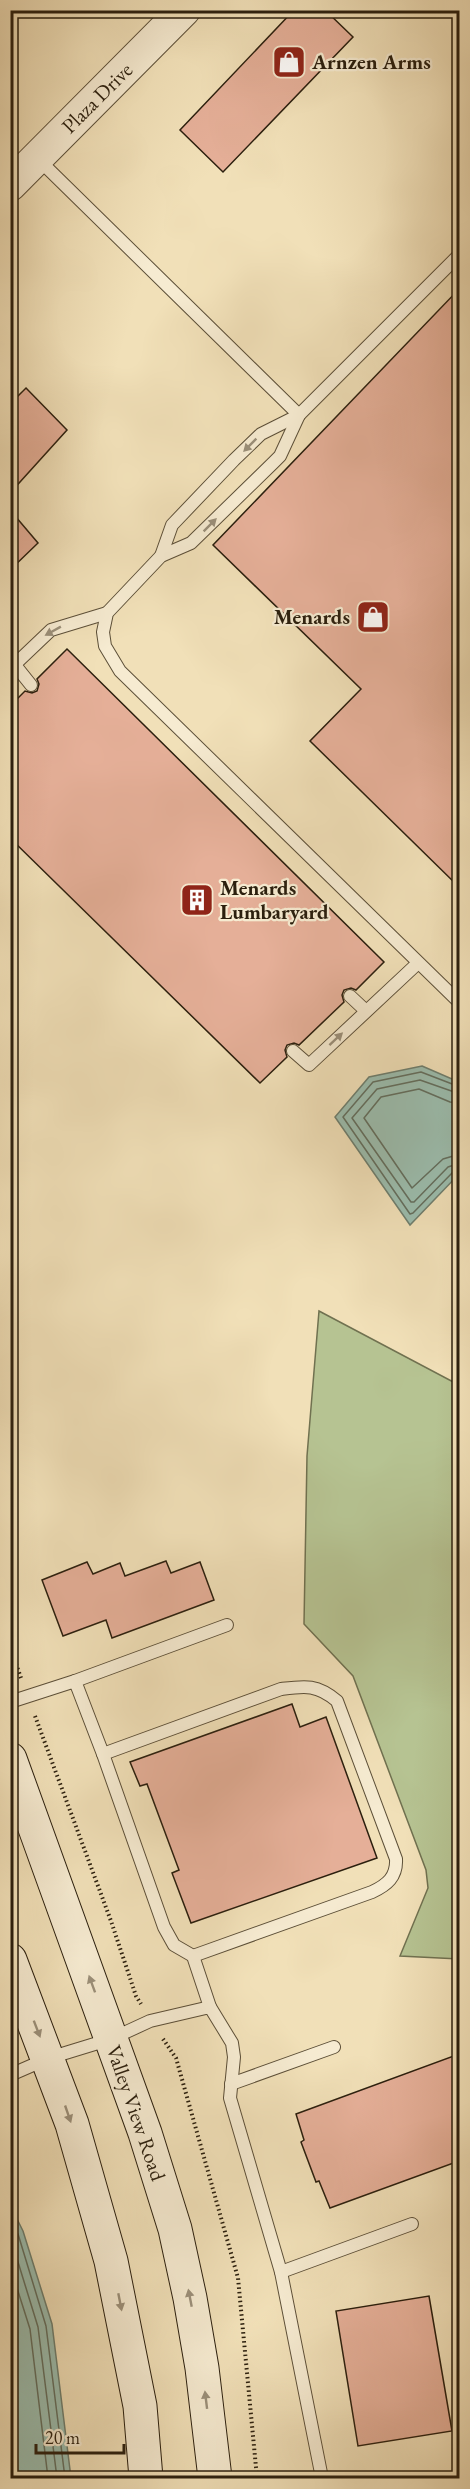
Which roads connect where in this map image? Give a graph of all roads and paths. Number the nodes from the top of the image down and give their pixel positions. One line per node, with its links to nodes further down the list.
1 (184, 10): 2 (street, Plaza Drive)
2 (37, 158): 3 (street, Plaza Drive); 5 (lane)
3 (10, 185)
4 (459, 254): 5 (lane)
5 (299, 415): 6 (lane, one-way to 5); 6 (lane, one-way to 6)
6 (161, 556): 7 (lane)
7 (107, 613): 8 (lane, one-way to 8); 10 (lane)
8 (13, 667): 9 (lane)
9 (31, 685)
10 (418, 963): 12 (lane); 13 (lane)
11 (350, 996): 13 (lane)
12 (459, 1003)
13 (366, 1011): 14 (lane, one-way to 13)
14 (293, 1051)
15 (227, 1625): 17 (lane)
16 (10, 1647): 18 (path)
17 (75, 1681): 18 (lane); 20 (lane)
18 (27, 1696): 19 (lane); 25 (path)
19 (10, 1702)
20 (103, 1754): 22 (lane); 22 (lane)
21 (10, 1759): 26 (main road, Valley View Road, one-way to 21)
22 (193, 1956): 24 (lane)
23 (10, 1960): 28 (main road, one-way to 28)
24 (210, 2007): 25 (lane); 30 (lane)
25 (150, 2021): 26 (lane); 35 (path)
26 (111, 2039): 28 (lane); 34 (main road, Valley View Road, one-way to 26)
27 (334, 2047): 30 (lane)
28 (49, 2058): 29 (lane); 33 (main road, one-way to 33)
29 (10, 2075)
30 (231, 2084): 32 (lane)
31 (412, 2224): 32 (lane)
32 (281, 2272): 36 (lane)
33 (146, 2478)
34 (215, 2478)
35 (257, 2478)
36 (322, 2478)

